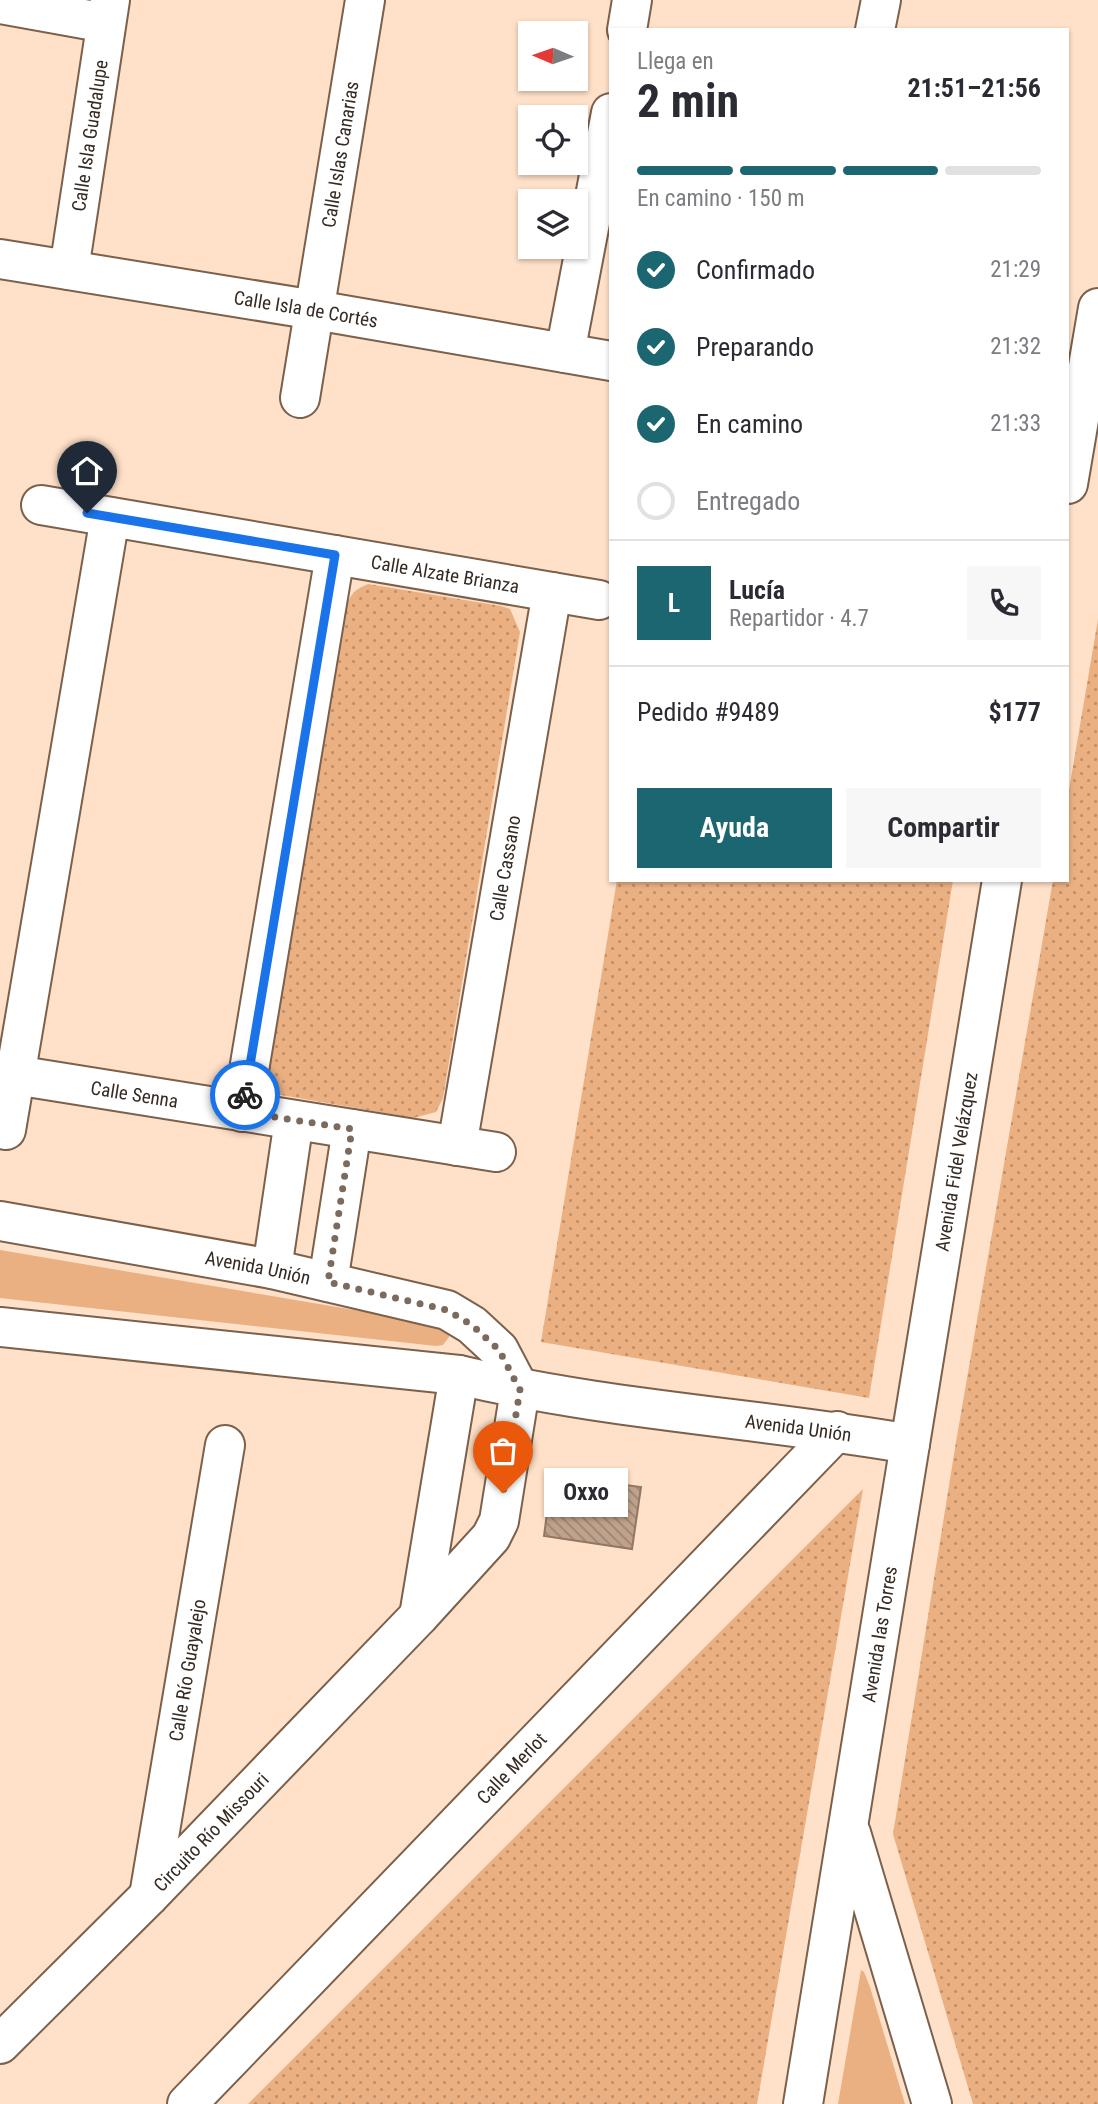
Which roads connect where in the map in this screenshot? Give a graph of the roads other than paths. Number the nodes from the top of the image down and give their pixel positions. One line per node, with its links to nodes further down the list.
1 (365, 0): 12 (street, Calle Islas Canarias)
2 (632, 0): 6 (street)
3 (881, 0): 7 (street)
4 (0, 4): 5 (street)
5 (108, 12): 10 (street, Calle Isla Guadalupe)
6 (627, 28)
7 (875, 28)
8 (609, 123): 13 (street)
9 (0, 259): 10 (street, Calle Isla de Cortés)
10 (69, 270): 12 (street, Calle Isla de Cortés)
11 (1098, 308): 16 (street)
12 (315, 310): 13 (street, Calle Isla de Cortés); 15 (street, Calle Islas Canarias)
13 (565, 353): 14 (street, Calle Isla de Cortés)
14 (609, 361)
15 (300, 398)
16 (1080, 441): 17 (street)
17 (1069, 480)
18 (41, 505): 19 (street, Calle Alzate Brianza)
19 (110, 517): 20 (street, Calle Alzate Brianza); 24 (street)
20 (335, 555): 21 (street, Calle Alzate Brianza); 25 (street)
21 (552, 592): 22 (street, Calle Alzate Brianza); 29 (street, Calle Cassano)
22 (599, 600)
23 (1002, 882): 38 (street, Avenida Fidel Velázquez)
24 (15, 1075): 25 (street, Calle Senna); 28 (street)
25 (242, 1112): 26 (street, Calle Senna)
26 (294, 1120): 27 (street, Calle Senna); 32 (street)
27 (352, 1129): 29 (street, Calle Senna); 33 (street)
28 (6, 1130)
29 (457, 1146): 30 (street, Calle Senna)
30 (496, 1152)
31 (0, 1221): 32 (street, Avenida Unión)
32 (272, 1269): 33 (street, Avenida Unión)
33 (328, 1282): 36 (street, Avenida Unión)
34 (0, 1327): 35 (street, Avenida Unión)
35 (459, 1375): 36 (street, Avenida Unión); 40 (street)
36 (520, 1390): 37 (street, Avenida Unión); 40 (street, Circuito Río Missouri)
37 (837, 1431): 38 (street, Avenida Unión); 44 (street, Calle Merlot)
38 (910, 1444): 41 (street, Avenida las Torres)
39 (225, 1445): 42 (street, Calle Río Guayalejo)
40 (419, 1616): 42 (street, Circuito Río Missouri)
41 (848, 1824): 45 (street, Avenida las Torres); 46 (street, Avenida las Torres)
42 (149, 1896): 43 (street, Circuito Río Missouri)
43 (0, 2044)
44 (187, 2104)
45 (803, 2104)
46 (932, 2104)

